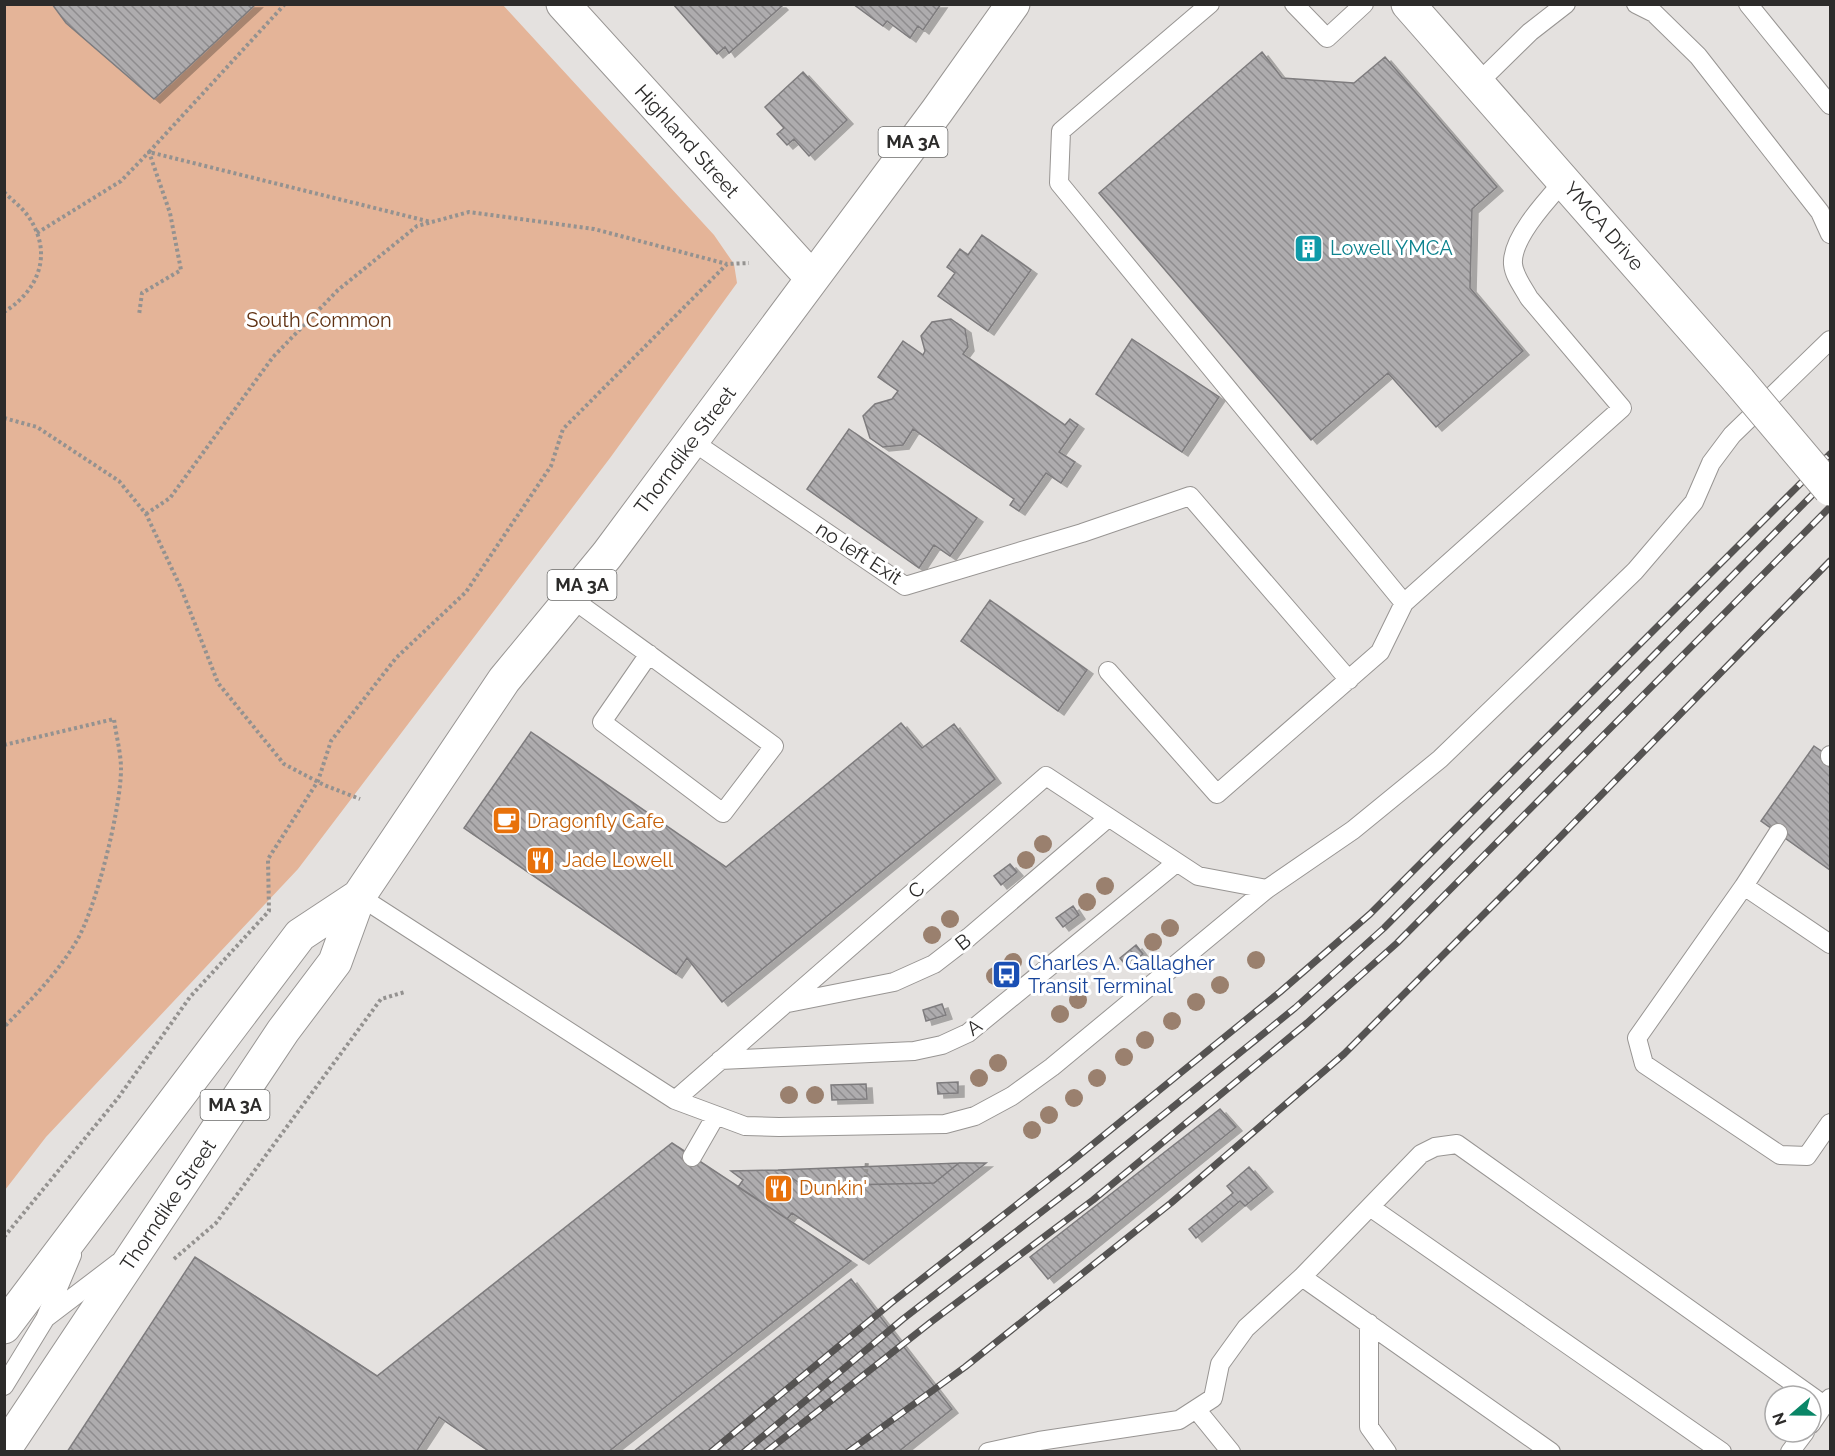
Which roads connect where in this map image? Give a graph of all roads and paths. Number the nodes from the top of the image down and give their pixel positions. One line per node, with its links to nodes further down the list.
1 (285, 4): 13 (path)
2 (563, 4): 21 (main road, Highland Street)
3 (1012, 4): 21 (main road, Thorndike Street / MA 3A)
4 (1210, 4): 30 (lane)
5 (1294, 4): 6 (lane)
6 (1364, 4)
7 (1408, 4): 11 (main road, YMCA Drive)
8 (1566, 4): 11 (lane)
9 (1636, 4): 18 (lane)
10 (1748, 4): 12 (lane)
11 (1479, 82): 14 (main road, YMCA Drive)
12 (1830, 105)
13 (149, 152): 16 (path); 17 (path); 23 (path)
14 (1564, 181): 27 (main road, YMCA Drive, bridge); 30 (lane)
15 (4, 192): 17 (path)
16 (432, 222): 20 (path); 28 (path)
17 (37, 233): 22 (path)
18 (1830, 234)
19 (749, 263): 20 (path)
20 (727, 264): 35 (path)
21 (811, 277): 26 (main road, Thorndike Street / MA 3A)
22 (4, 312)
23 (139, 315)
24 (1830, 340): 41 (lane)
25 (4, 418): 28 (path)
26 (692, 441): 29 (main road, Thorndike Street / MA 3A); 33 (lane, no left Exit)
27 (1830, 489)
28 (146, 514): 35 (path)
29 (572, 598): 31 (lane); 42 (main road, Thorndike Street / MA 3A)
30 (1404, 603): 33 (lane)
31 (649, 654): 31 (lane)
32 (1108, 671): 33 (lane)
33 (1348, 680)
34 (4, 745): 46 (path)
35 (318, 781): 36 (path); 56 (path)
36 (360, 799)
37 (1108, 818): 39 (lane); 45 (lane, B); 45 (lane, C)
38 (1778, 833): 40 (lane)
39 (1176, 863): 41 (lane); 47 (lane, A)
40 (1744, 886): 43 (lane); 50 (lane)
41 (1267, 889): 49 (lane)
42 (359, 896): 48 (lane); 55 (main road, Thorndike Street); 57 (main road, Thorndike Street / MA 3A)
43 (1830, 944)
44 (405, 992): 58 (path)
45 (786, 1004): 47 (lane, C)
46 (4, 1027)
47 (720, 1060): 48 (lane, C)
48 (675, 1100): 49 (lane)
49 (715, 1117): 51 (lane)
50 (1830, 1123)
51 (692, 1157)
52 (867, 1161): 53 (path)
53 (865, 1184)
54 (1370, 1207): 59 (lane); 64 (lane); 71 (lane)
55 (89, 1215): 60 (lane); 62 (main road, Thorndike Street)
56 (4, 1237)
57 (141, 1245): 60 (lane); 66 (main road, Thorndike Street / MA 3A)
58 (169, 1264)
59 (1302, 1277): 61 (lane); 65 (lane)
60 (45, 1319): 63 (lane)
61 (1369, 1323): 69 (lane); 70 (lane)
62 (4, 1327)
63 (4, 1386)
64 (1827, 1402)
65 (1196, 1409): 67 (lane); 68 (lane)
66 (4, 1450)
67 (988, 1452)
68 (1231, 1452)
69 (1387, 1452)
70 (1551, 1452)
71 (1722, 1452)

